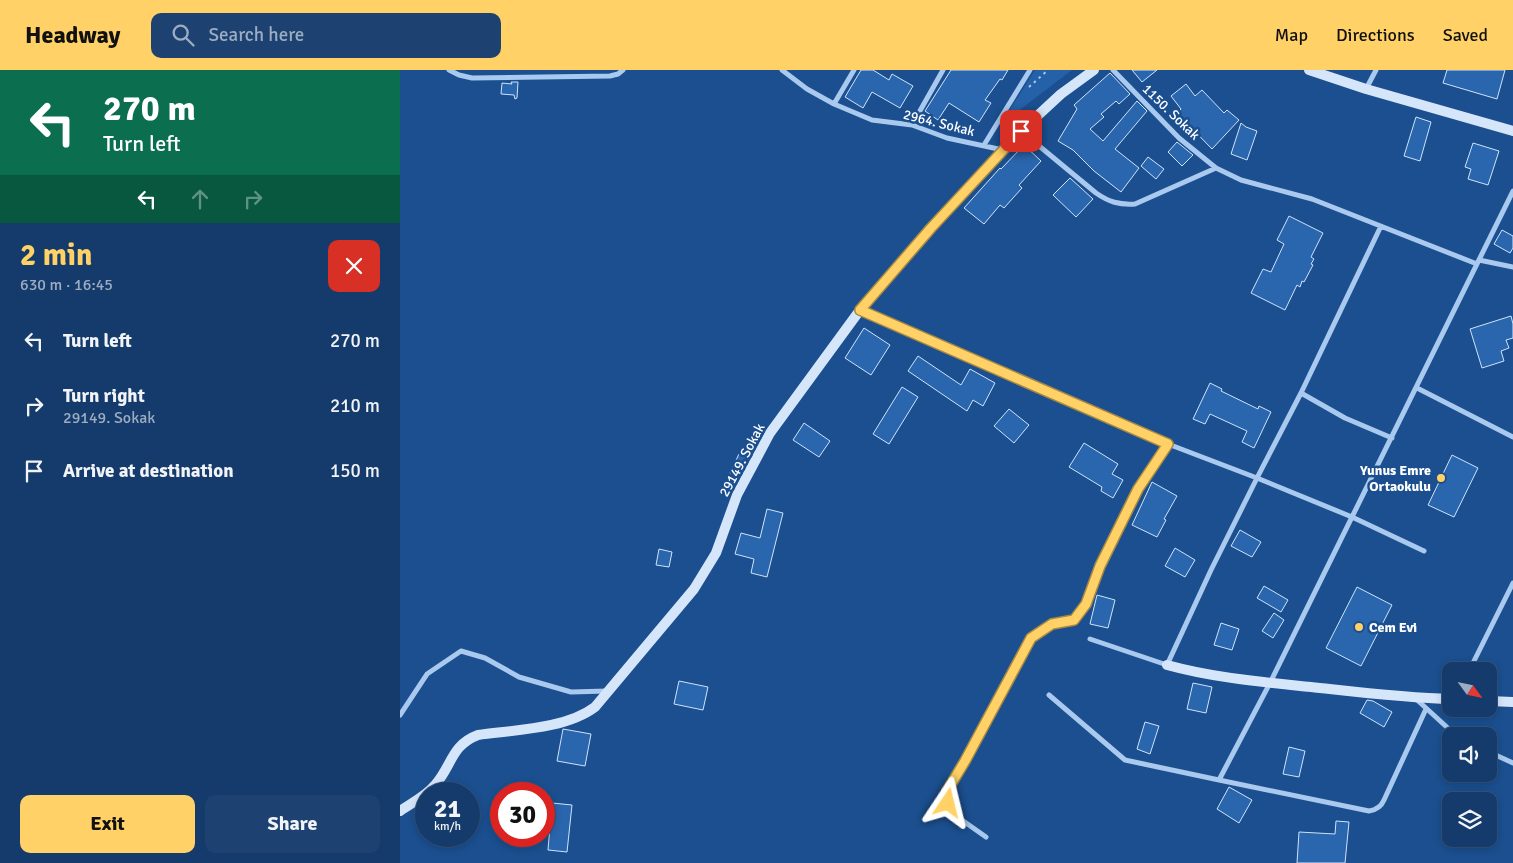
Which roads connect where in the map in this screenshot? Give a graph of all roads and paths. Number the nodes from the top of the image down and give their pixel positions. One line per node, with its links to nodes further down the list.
1 (449, 70): 2 (street)
2 (623, 70)
3 (782, 70): 12 (street, 2964. Sokak)
4 (854, 70): 12 (street)
5 (943, 70): 13 (street)
6 (1030, 70): 16 (street)
7 (1094, 70): 14 (street, 29149. Sokak)
8 (1113, 70): 18 (street, 1150. Sokak)
9 (1309, 70): 11 (street)
10 (1376, 70): 11 (street)
11 (1366, 89): 15 (street)
12 (834, 104): 13 (street, 2964. Sokak)
13 (912, 125): 16 (street, 2964. Sokak)
14 (1021, 131): 17 (street, 29149. Sokak); 18 (street)
15 (1513, 131)
16 (984, 146): 17 (street, 2964. Sokak)
17 (1003, 150): 23 (street, 29149. Sokak)
18 (1216, 168): 20 (street, 1150. Sokak)
19 (1513, 191): 21 (street)
20 (1381, 226): 21 (street, 1150. Sokak); 25 (street)
21 (1478, 262): 22 (street, 1150. Sokak); 24 (street)
22 (1513, 267)
23 (860, 310): 28 (street); 37 (street, 29149. Sokak)
24 (1417, 388): 26 (street); 27 (street)
25 (1301, 393): 27 (street); 29 (street)
26 (1513, 437)
27 (1392, 438): 30 (street)
28 (1168, 444): 29 (street); 50 (street)
29 (1256, 478): 30 (street); 35 (street)
30 (1352, 517): 31 (street); 36 (street)
31 (1424, 551)
32 (1513, 582): 34 (street)
33 (1090, 639): 35 (street)
34 (1473, 662)
35 (1167, 665): 36 (street)
36 (1270, 683): 39 (street); 48 (street)
37 (610, 691): 44 (street); 49 (street, 29149. Sokak)
38 (1049, 695): 48 (street)
39 (1415, 698): 40 (street); 43 (street)
40 (1442, 699)
41 (1498, 701): 42 (street)
42 (1513, 702)
43 (1426, 710): 45 (street); 48 (street)
44 (400, 715)
45 (1446, 727)
46 (1497, 756): 47 (street)
47 (1513, 763)
48 (1219, 780)
49 (400, 811)
50 (986, 837)

